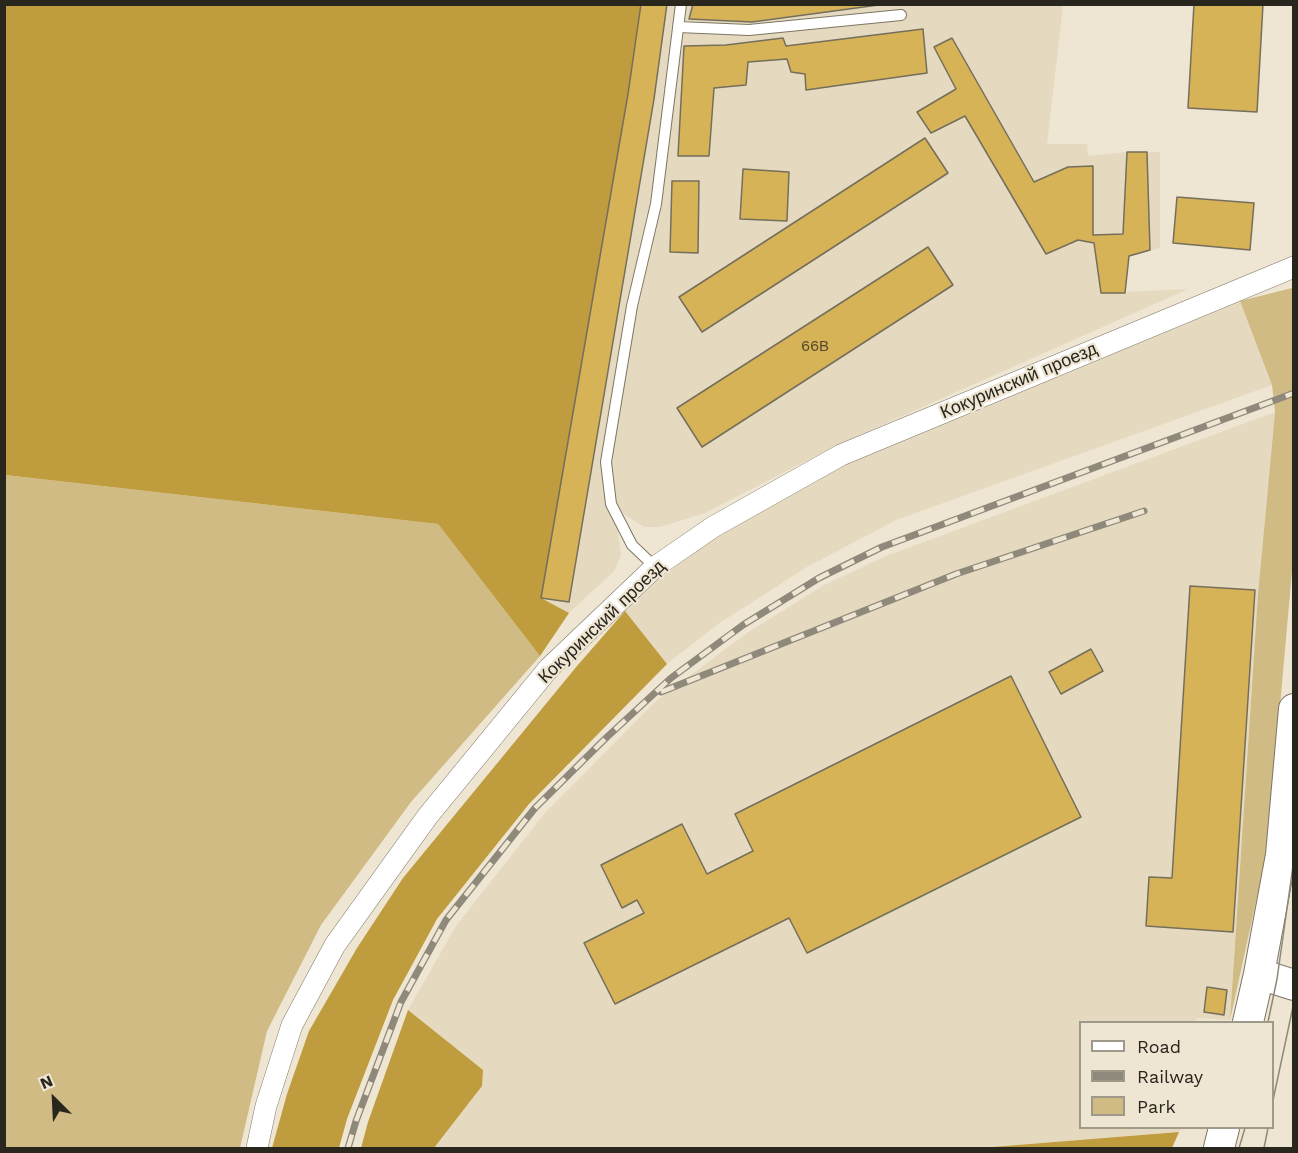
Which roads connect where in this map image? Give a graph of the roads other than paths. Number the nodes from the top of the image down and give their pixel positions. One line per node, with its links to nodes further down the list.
1 (681, 4): 3 (lane)
2 (901, 15): 3 (lane)
3 (678, 27): 5 (lane)
4 (1293, 267): 5 (street, Кокуринский проезд)
5 (655, 567): 11 (street, Кокуринский проезд)
6 (1293, 709): 7 (street)
7 (1259, 974): 8 (street); 9 (street)
8 (1293, 985)
9 (1248, 1021)
10 (1224, 1129): 12 (street)
11 (256, 1149)
12 (1219, 1149)

